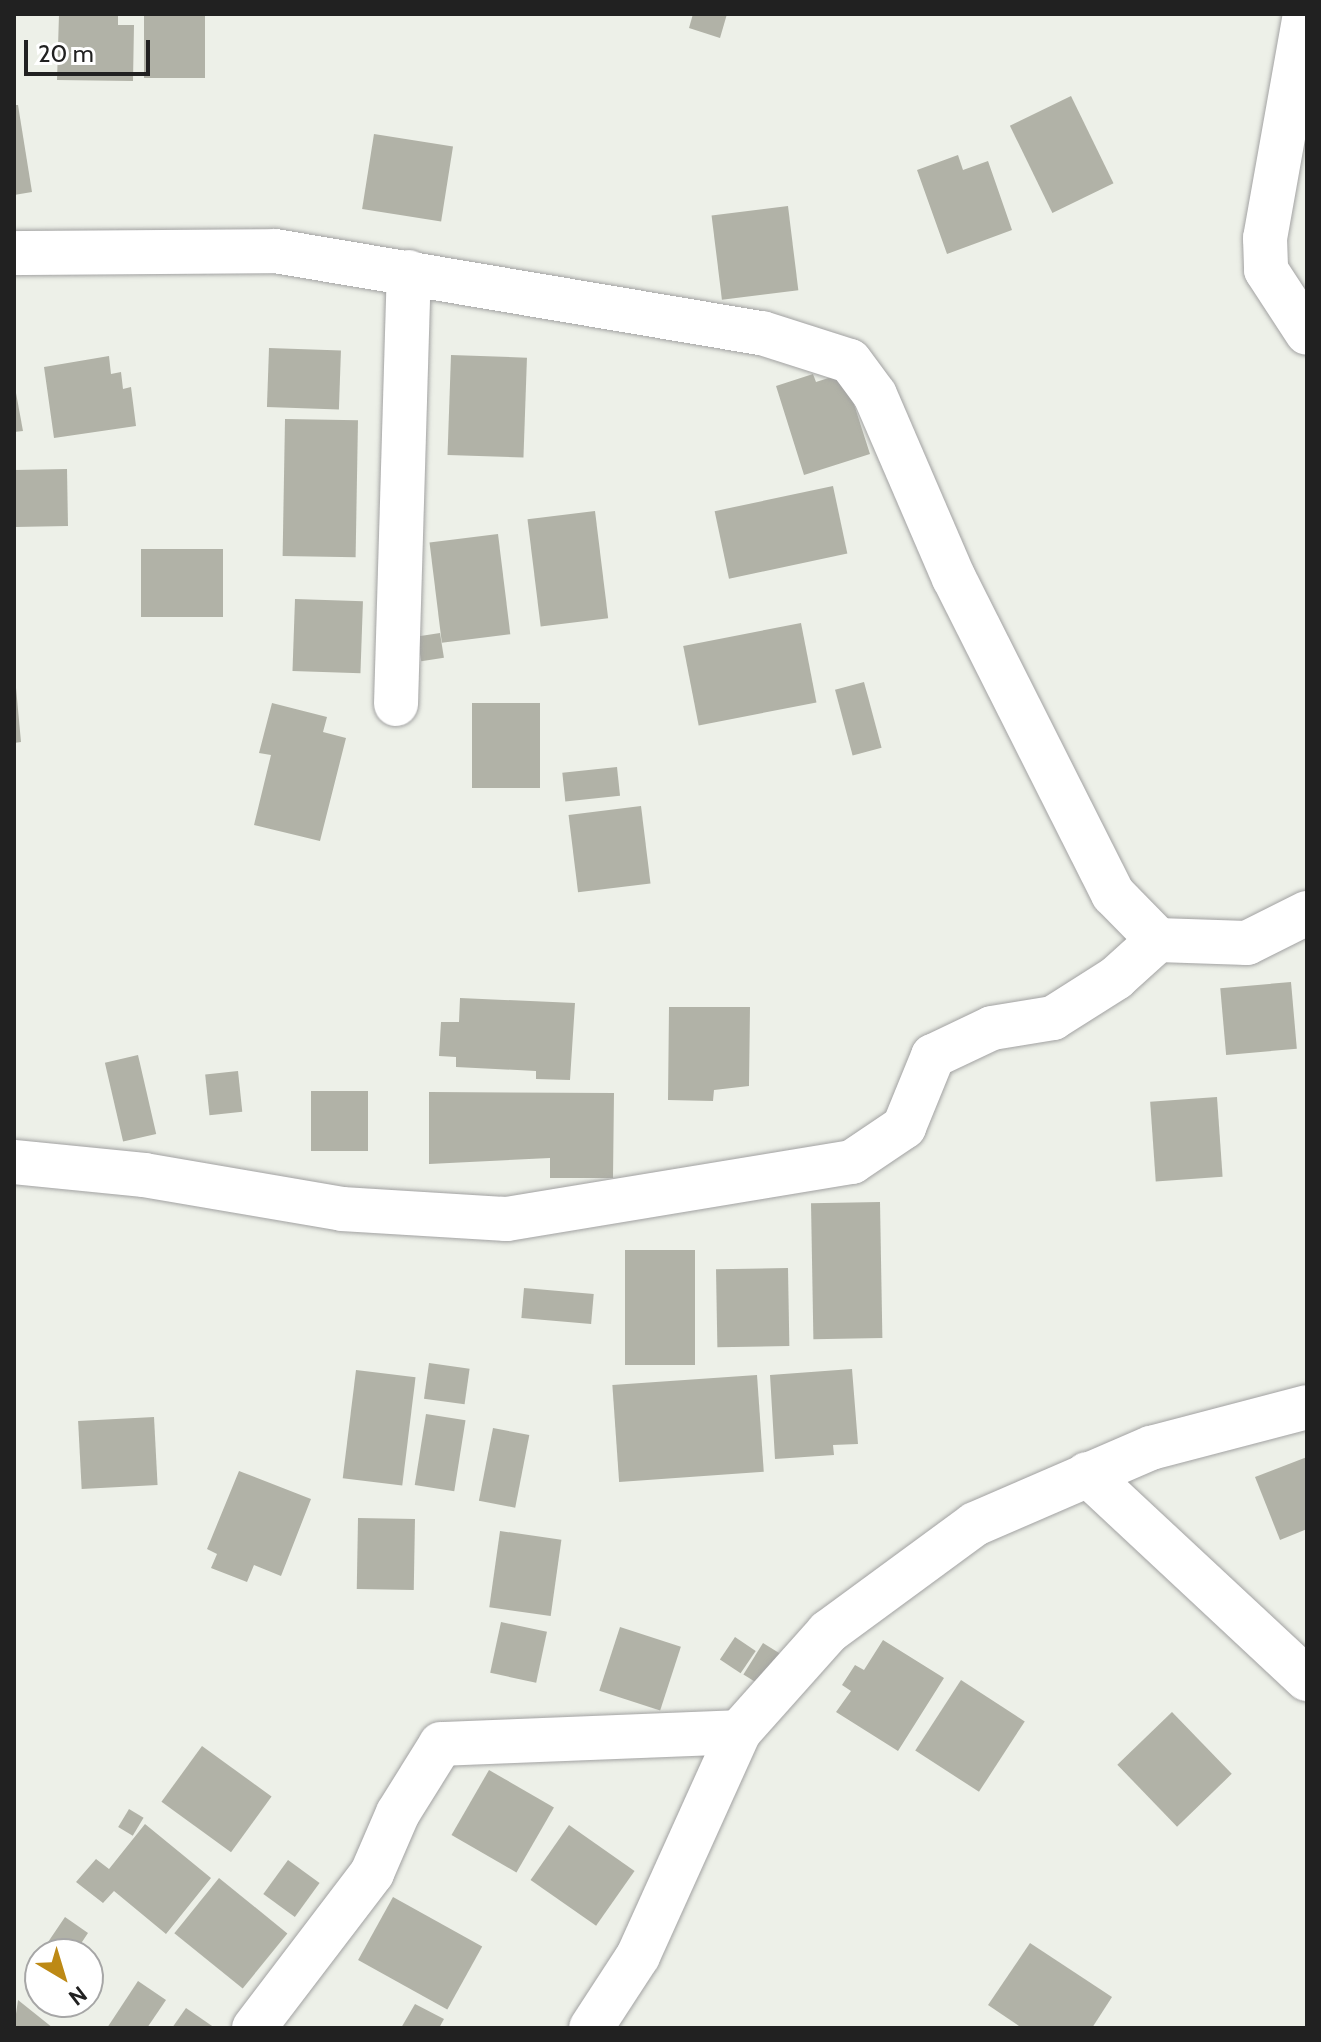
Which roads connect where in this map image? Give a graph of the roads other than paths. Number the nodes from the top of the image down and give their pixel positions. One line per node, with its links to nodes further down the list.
1 (1305, 14): 4 (street)
2 (14, 253): 3 (street)
3 (409, 272): 5 (street); 7 (street)
4 (1307, 333)
5 (396, 704)
6 (1307, 913): 7 (street)
7 (1158, 940): 8 (street)
8 (14, 1162)
9 (1307, 1407): 10 (street)
10 (1087, 1474): 11 (street); 12 (street)
11 (1307, 1679)
12 (739, 1732): 13 (street); 14 (street)
13 (254, 2028)
14 (591, 2028)

